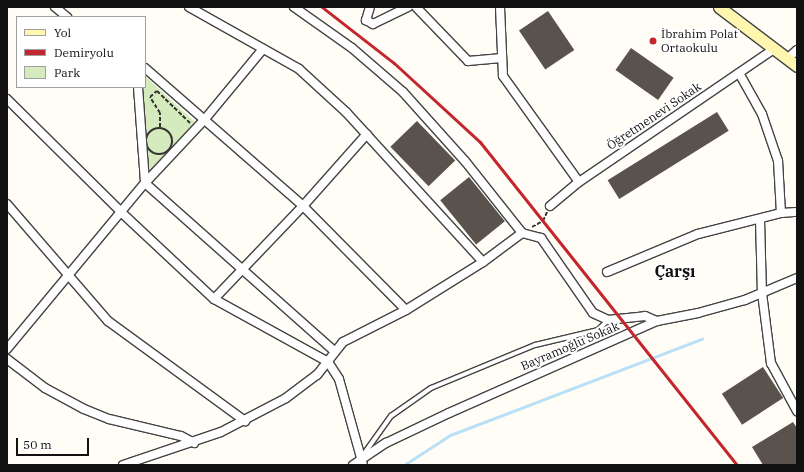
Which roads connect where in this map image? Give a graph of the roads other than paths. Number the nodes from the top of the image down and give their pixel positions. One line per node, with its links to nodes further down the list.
1 (55, 7): 10 (street)
2 (188, 7): 11 (street)
3 (294, 7): 32 (street)
4 (370, 7): 5 (street)
5 (408, 7)
6 (416, 7): 14 (street)
7 (500, 7): 14 (street)
8 (719, 7): 12 (main road)
9 (731, 7): 12 (main road)
10 (66, 16)
11 (263, 49): 21 (street); 22 (street)
12 (774, 49): 15 (main road); 18 (street, Öğretmenevi Sokak)
13 (797, 50): 15 (street)
14 (502, 58): 23 (street)
15 (788, 59): 16 (main road)
16 (797, 66)
17 (146, 69): 21 (street)
18 (739, 73): 23 (street, Öğretmenevi Sokak); 30 (street)
19 (138, 88): 24 (street)
20 (7, 99): 29 (street)
21 (205, 118): 24 (street); 26 (street)
22 (367, 134): 26 (street); 33 (street)
23 (579, 182): 27 (street, Öğretmenevi Sokak)
24 (145, 183): 29 (street); 34 (street)
25 (7, 204): 36 (street)
26 (303, 206): 34 (street); 40 (street)
27 (550, 206)
28 (797, 212): 30 (street)
29 (122, 213): 36 (street); 39 (street)
30 (781, 213): 31 (street)
31 (760, 219): 35 (street); 38 (street)
32 (522, 233): 33 (street); 41 (street)
33 (483, 262): 40 (street)
34 (243, 268): 39 (street); 44 (street)
35 (607, 272)
36 (69, 273): 43 (street); 48 (street)
37 (797, 278): 38 (street, Bayramoğlu Sokak)
38 (762, 293): 42 (street, Bayramoğlu Sokak); 47 (street)
39 (214, 300): 46 (street)
40 (406, 310): 44 (street)
41 (608, 320): 42 (street); 50 (lane)
42 (656, 321): 50 (street, Bayramoğlu Sokak)
43 (7, 349)
44 (334, 352): 46 (street)
45 (7, 359): 49 (street)
46 (328, 362): 48 (street); 50 (street)
47 (797, 411)
48 (244, 421): 49 (street)
49 (194, 443): 51 (street)
50 (362, 462): 52 (street, Bayramoğlu Sokak)
51 (123, 465)
52 (353, 465)

